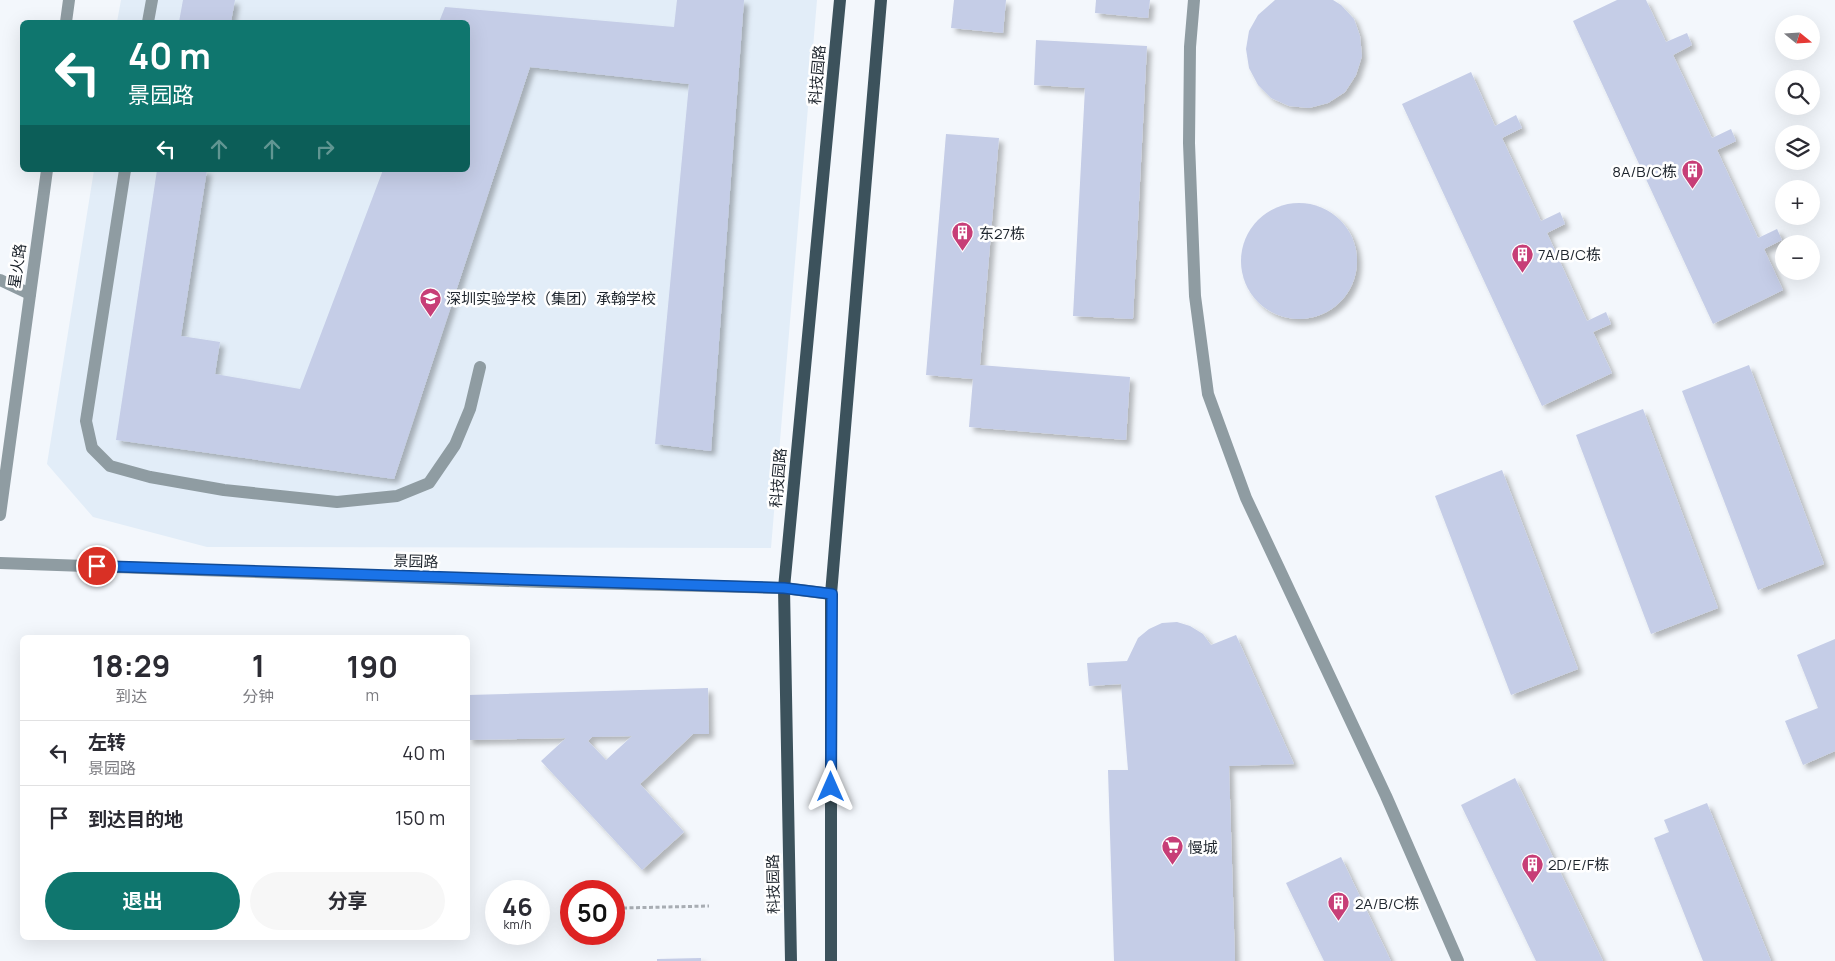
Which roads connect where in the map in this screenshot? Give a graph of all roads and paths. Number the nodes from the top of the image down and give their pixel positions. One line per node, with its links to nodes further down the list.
1 (70, 0): 6 (street)
2 (152, 0): 7 (street)
3 (840, 0): 15 (main road, 科技园路)
4 (881, 0): 16 (main road)
5 (1194, 0): 21 (street)
6 (66, 20)
7 (148, 20)
8 (46, 172): 11 (street, 星火路)
9 (125, 172): 12 (street)
10 (0, 280): 11 (street)
11 (30, 294): 13 (street, 星火路)
12 (480, 367)
13 (0, 515)
14 (0, 562): 15 (street, 景园路)
15 (784, 588): 16 (street, 景园路); 19 (main road, 科技园路)
16 (832, 594): 20 (main road)
17 (709, 906): 18 (path)
18 (625, 908)
19 (791, 961)
20 (831, 961)
21 (1458, 961)

